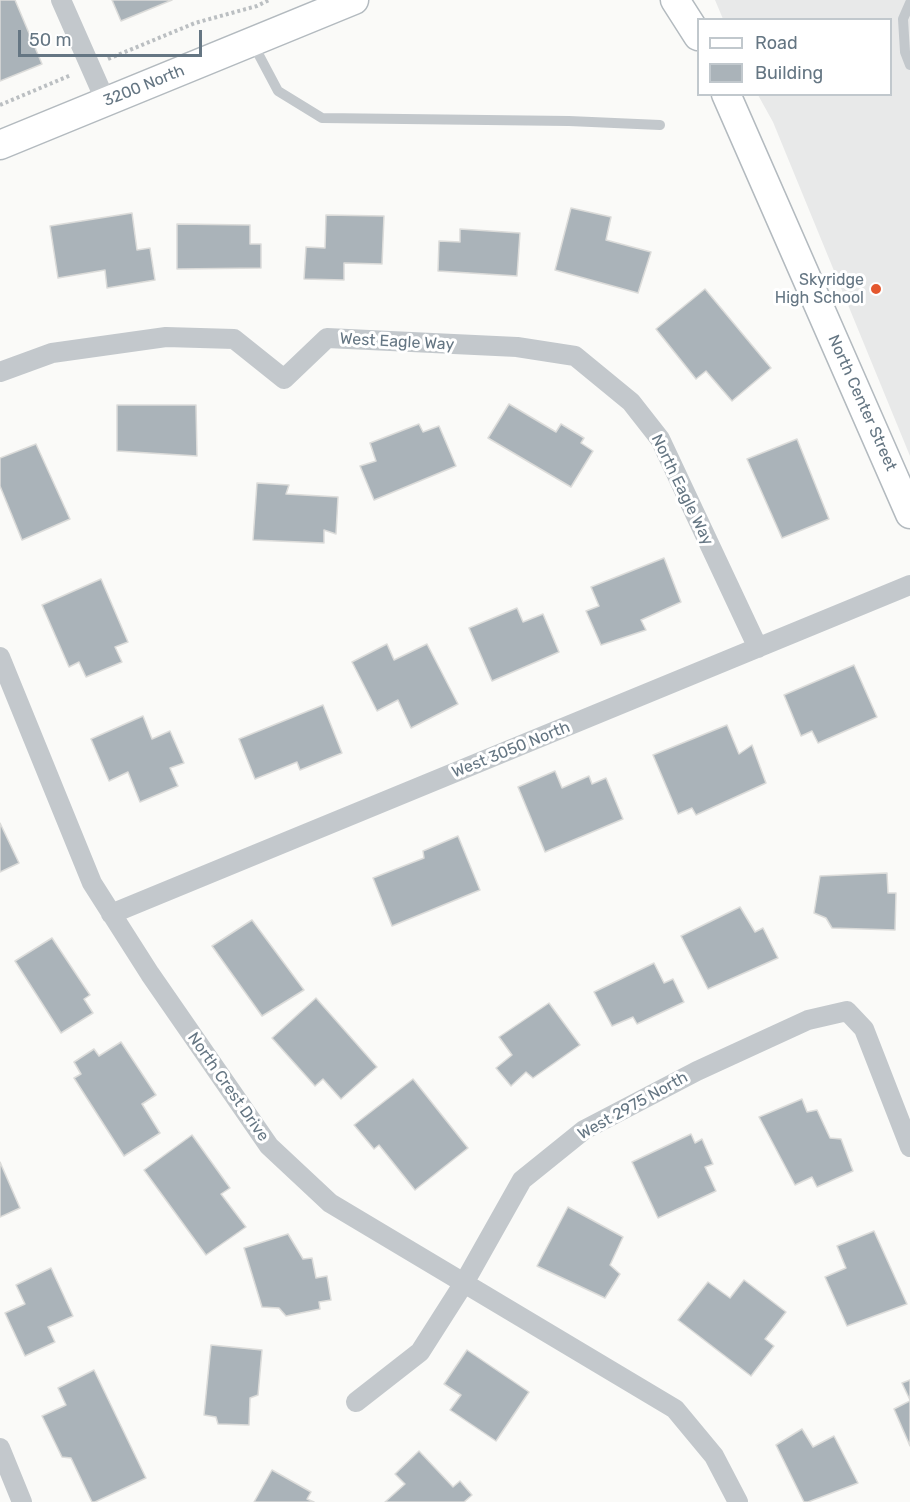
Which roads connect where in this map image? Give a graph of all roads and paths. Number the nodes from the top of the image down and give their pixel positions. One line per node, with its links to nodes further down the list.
1 (61, 0): 14 (street)
2 (268, 0): 10 (path)
3 (354, 0): 9 (street, 3200 North)
4 (675, 0): 8 (street)
5 (701, 0): 7 (street)
6 (910, 3): 11 (lane)
7 (703, 18)
8 (697, 33)
9 (251, 42): 14 (street, 3200 North); 16 (lane)
10 (118, 54)
11 (910, 65)
12 (61, 80): 15 (path)
13 (727, 96): 20 (street, North Center Street)
14 (106, 102): 17 (street, 3200 North)
15 (0, 105)
16 (660, 125)
17 (0, 145)
18 (575, 356): 19 (street, West Eagle Way); 22 (street, North Eagle Way)
19 (0, 372)
20 (910, 514)
21 (910, 585): 22 (street, West 3050 North)
22 (758, 648): 24 (street, West 3050 North)
23 (0, 657): 24 (street, North Crest Drive)
24 (111, 914): 26 (street, North Crest Drive)
25 (910, 1147): 26 (street, West 2975 North)
26 (464, 1283): 27 (street, West 2975 North); 30 (street, North Crest Drive)
27 (356, 1402)
28 (0, 1448): 29 (street)
29 (22, 1502)
30 (738, 1502)

